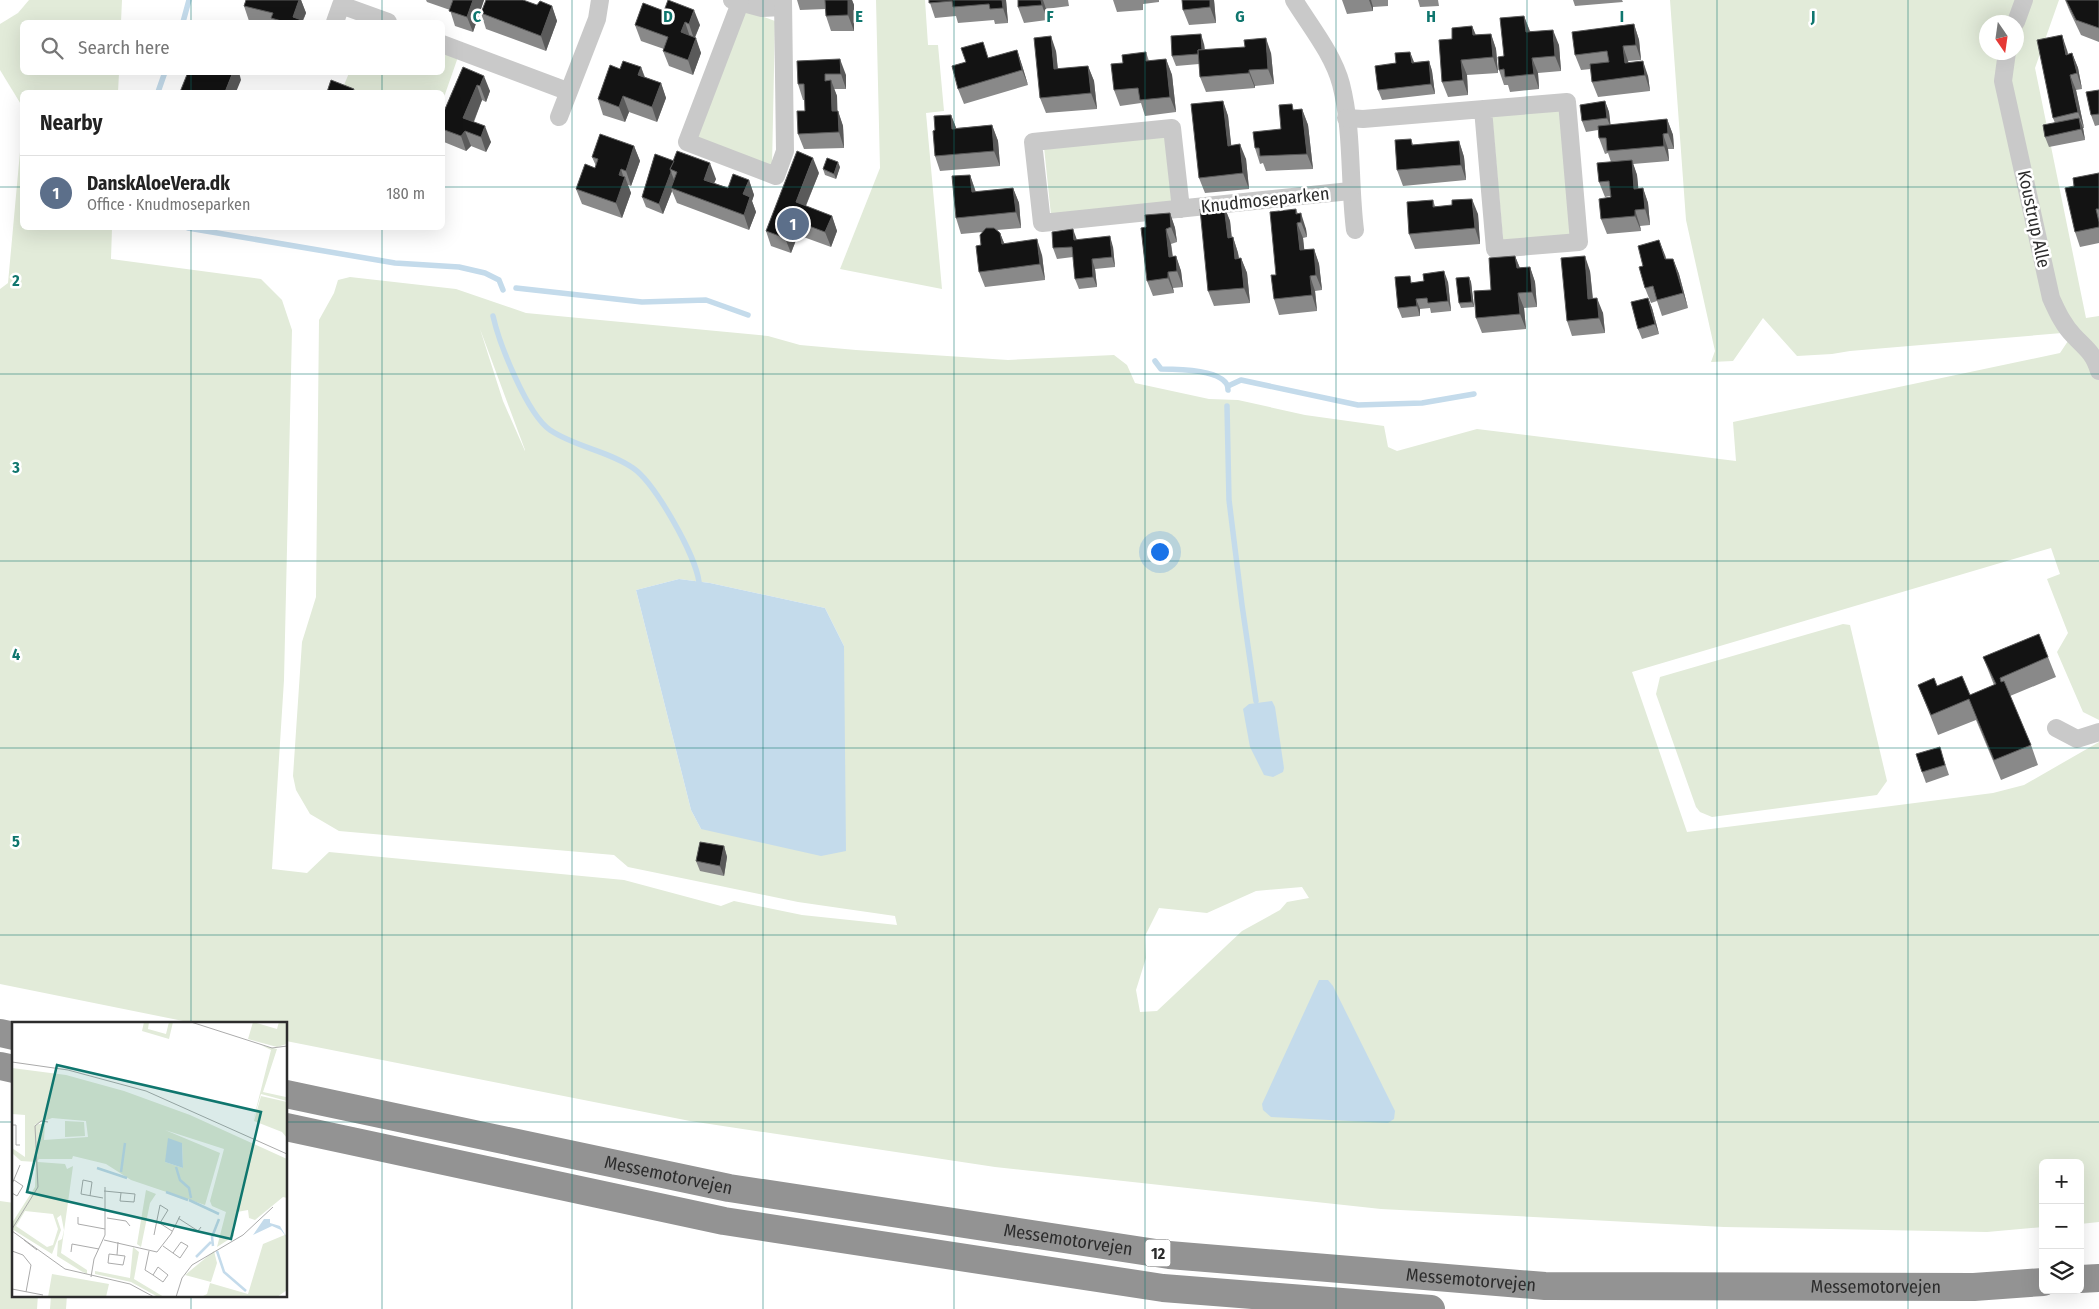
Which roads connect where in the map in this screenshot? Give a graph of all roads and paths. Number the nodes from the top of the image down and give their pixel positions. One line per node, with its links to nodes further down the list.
1 (600, 0): 11 (street)
2 (1294, 0): 14 (street, Knudmoseparken)
3 (2024, 0): 6 (street)
4 (736, 2): 5 (street); 5 (street)
5 (783, 3)
6 (2019, 15)
7 (336, 20): 8 (street)
8 (382, 20)
9 (445, 45): 11 (street)
10 (2006, 60): 18 (street, Koustrup Alle)
11 (567, 91): 13 (street)
12 (1483, 109): 12 (street); 14 (street)
13 (559, 117)
14 (1346, 118): 15 (street, Knudmoseparken)
15 (1350, 191): 16 (street, Knudmoseparken); 17 (street, Knudmoseparken)
16 (1181, 209): 16 (street, Knudmoseparken)
17 (1355, 230)
18 (2099, 371)
19 (2056, 728): 20 (street)
20 (2099, 732)
21 (288, 1094): 25 (highway, Messemotorvejen / 12)
22 (288, 1127): 26 (highway, Messemotorvejen / 12)
23 (2099, 1278): 24 (highway)
24 (2084, 1279)
25 (2039, 1282)
26 (1431, 1309)

